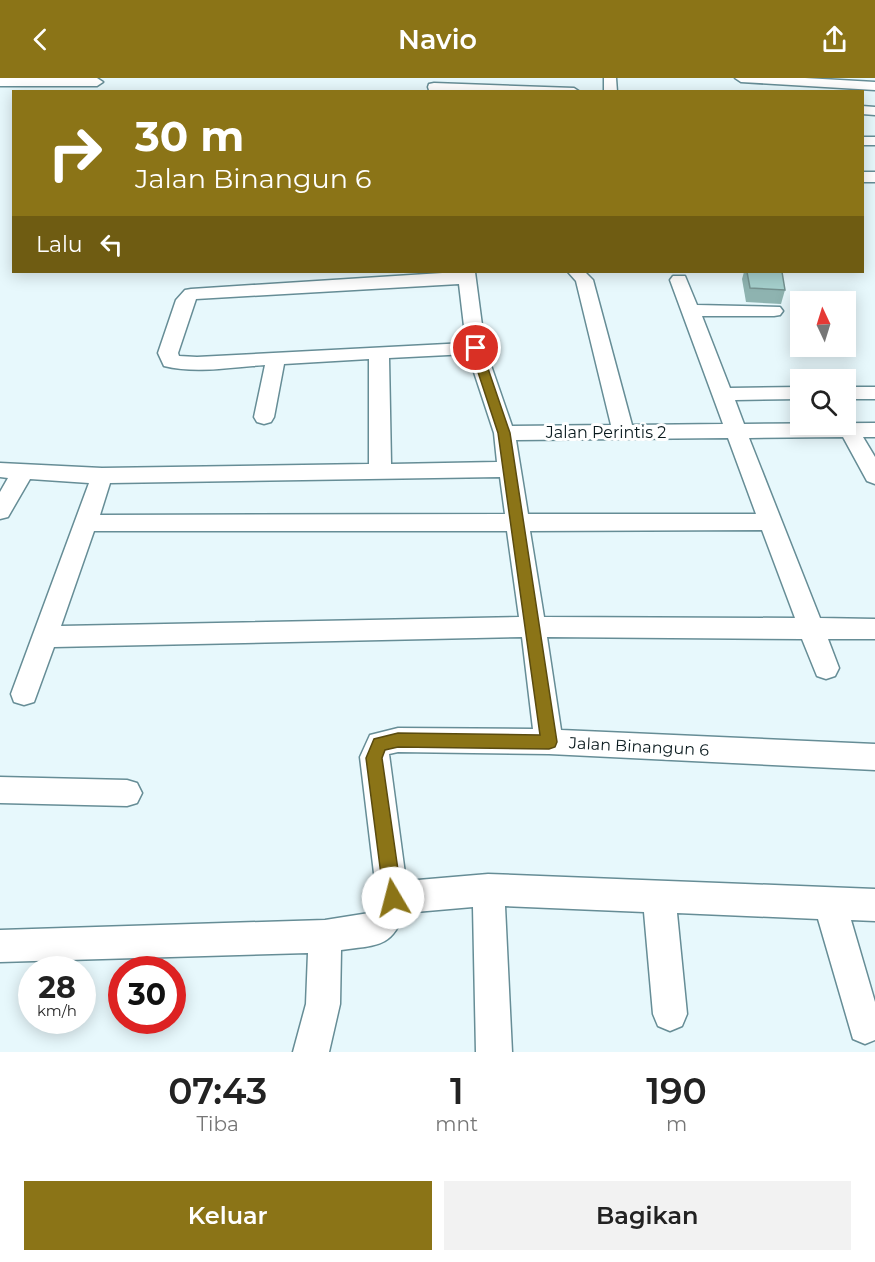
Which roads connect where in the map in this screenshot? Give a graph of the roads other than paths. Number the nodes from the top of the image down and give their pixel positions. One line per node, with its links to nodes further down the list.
1 (741, 78): 4 (street)
2 (27, 80): 3 (street); 6 (street)
3 (97, 82)
4 (875, 86)
5 (434, 87): 7 (street)
6 (4, 88)
7 (456, 89): 8 (street)
8 (514, 90)
9 (214, 273): 13 (street)
10 (577, 273): 26 (street)
11 (466, 275): 13 (street); 16 (street)
12 (680, 280): 14 (street)
13 (209, 292): 18 (street)
14 (689, 310): 15 (street); 22 (street)
15 (774, 311)
16 (476, 348): 17 (street); 29 (street)
17 (379, 353): 18 (street); 33 (street)
18 (276, 358): 23 (street)
19 (790, 393): 22 (street)
20 (856, 393): 21 (street)
21 (875, 393)
22 (721, 394): 27 (street)
23 (264, 417)
24 (856, 430): 25 (street, Jalan Perintis 2)
25 (875, 430)
26 (622, 431): 27 (street, Jalan Perintis 2); 29 (street, Jalan Perintis 2)
27 (735, 431): 28 (street, Jalan Perintis 2); 38 (street)
28 (790, 431)
29 (504, 433): 31 (street)
30 (852, 435): 34 (street)
31 (510, 469): 33 (street); 37 (street)
32 (11, 471): 35 (street); 36 (street)
33 (380, 473): 35 (street)
34 (875, 476)
35 (102, 477): 39 (street)
36 (0, 511)
37 (518, 521): 38 (street); 39 (street); 40 (street)
38 (770, 522): 41 (street)
39 (86, 523): 43 (street)
40 (533, 627): 41 (street); 43 (street); 46 (street)
41 (811, 628): 42 (street); 44 (street)
42 (875, 629)
43 (44, 637): 45 (street)
44 (826, 669)
45 (24, 694)
46 (549, 742): 47 (street, Jalan Binangun 6); 52 (street, Jalan Binangun 6)
47 (875, 757)
48 (0, 790): 49 (street)
49 (127, 793)
50 (488, 890): 51 (street); 52 (street); 60 (street)
51 (659, 896): 53 (street); 57 (street)
52 (393, 898): 55 (street)
53 (830, 903): 54 (street); 58 (street)
54 (875, 905)
55 (325, 936): 56 (street); 59 (street)
56 (0, 946)
57 (670, 1014)
58 (865, 1027)
59 (311, 1052)
60 (494, 1052)

